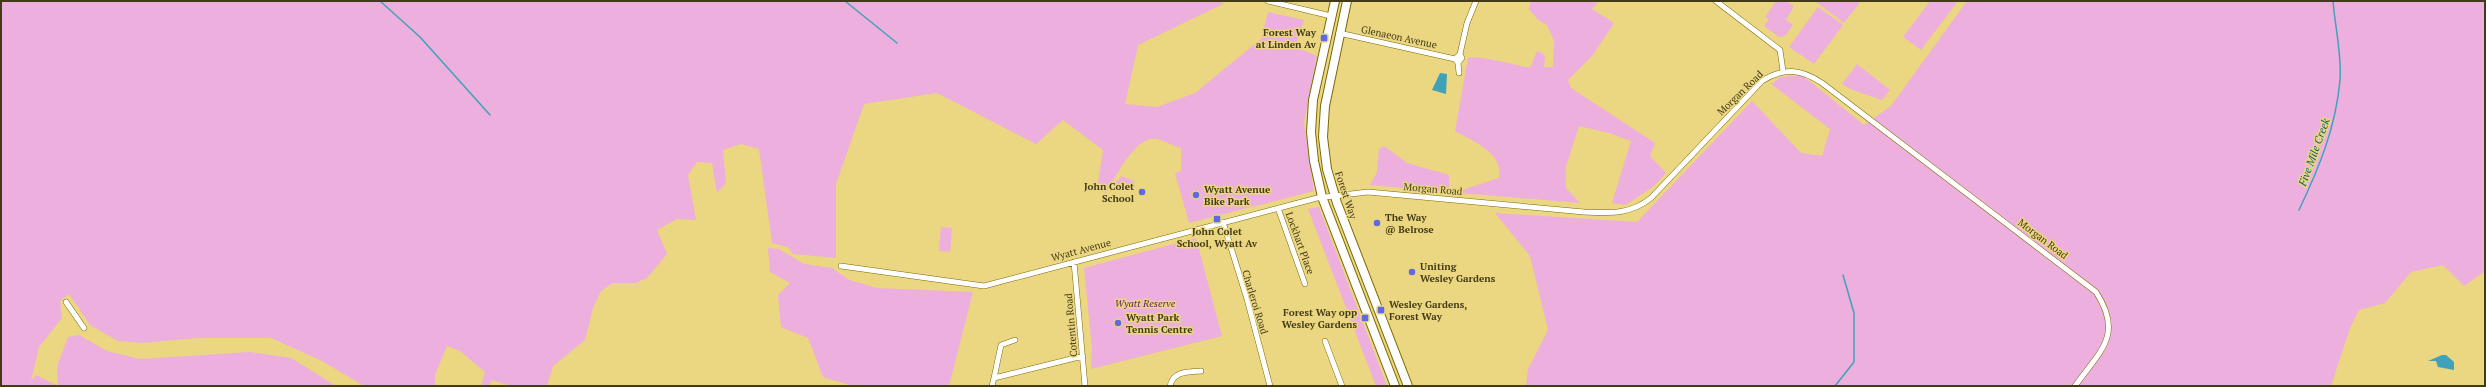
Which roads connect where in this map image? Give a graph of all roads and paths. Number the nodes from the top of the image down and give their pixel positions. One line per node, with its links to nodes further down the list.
1 (1268, 1): 7 (street)
2 (1334, 1): 7 (main road)
3 (1339, 1): 8 (main road)
4 (1347, 1): 8 (main road, Forest Way)
5 (1476, 1): 9 (street)
6 (1716, 1): 10 (street)
7 (1331, 16): 11 (main road)
8 (1339, 33): 9 (street, Glenaeon Avenue); 11 (main road); 13 (main road, Forest Way)
9 (1457, 61): 12 (street)
10 (1783, 71): 13 (street, Morgan Road); 34 (street, Morgan Road)
11 (1319, 73): 14 (main road)
12 (1459, 73)
13 (1334, 195): 14 (street, Morgan Road); 33 (main road, Forest Way)
14 (1322, 197): 15 (street, Wyatt Avenue); 32 (main road)
15 (1278, 208): 16 (street, Wyatt Avenue); 19 (street, Lockhart Place)
16 (1223, 222): 17 (street, Wyatt Avenue); 30 (street, Charleroi Road)
17 (1074, 262): 18 (street, Wyatt Avenue); 24 (street, Cotentin Road)
18 (841, 266)
19 (1305, 284)
20 (66, 302): 21 (street)
21 (84, 328)
22 (1015, 340): 26 (street)
23 (1325, 341): 31 (street)
24 (1082, 356): 26 (street); 28 (street, Cotentin Road)
25 (1201, 371): 29 (street)
26 (994, 378): 27 (street)
27 (992, 386)
28 (1085, 386)
29 (1170, 386)
30 (1270, 386)
31 (1342, 386)
32 (1395, 386)
33 (1408, 386)
34 (2075, 386)

